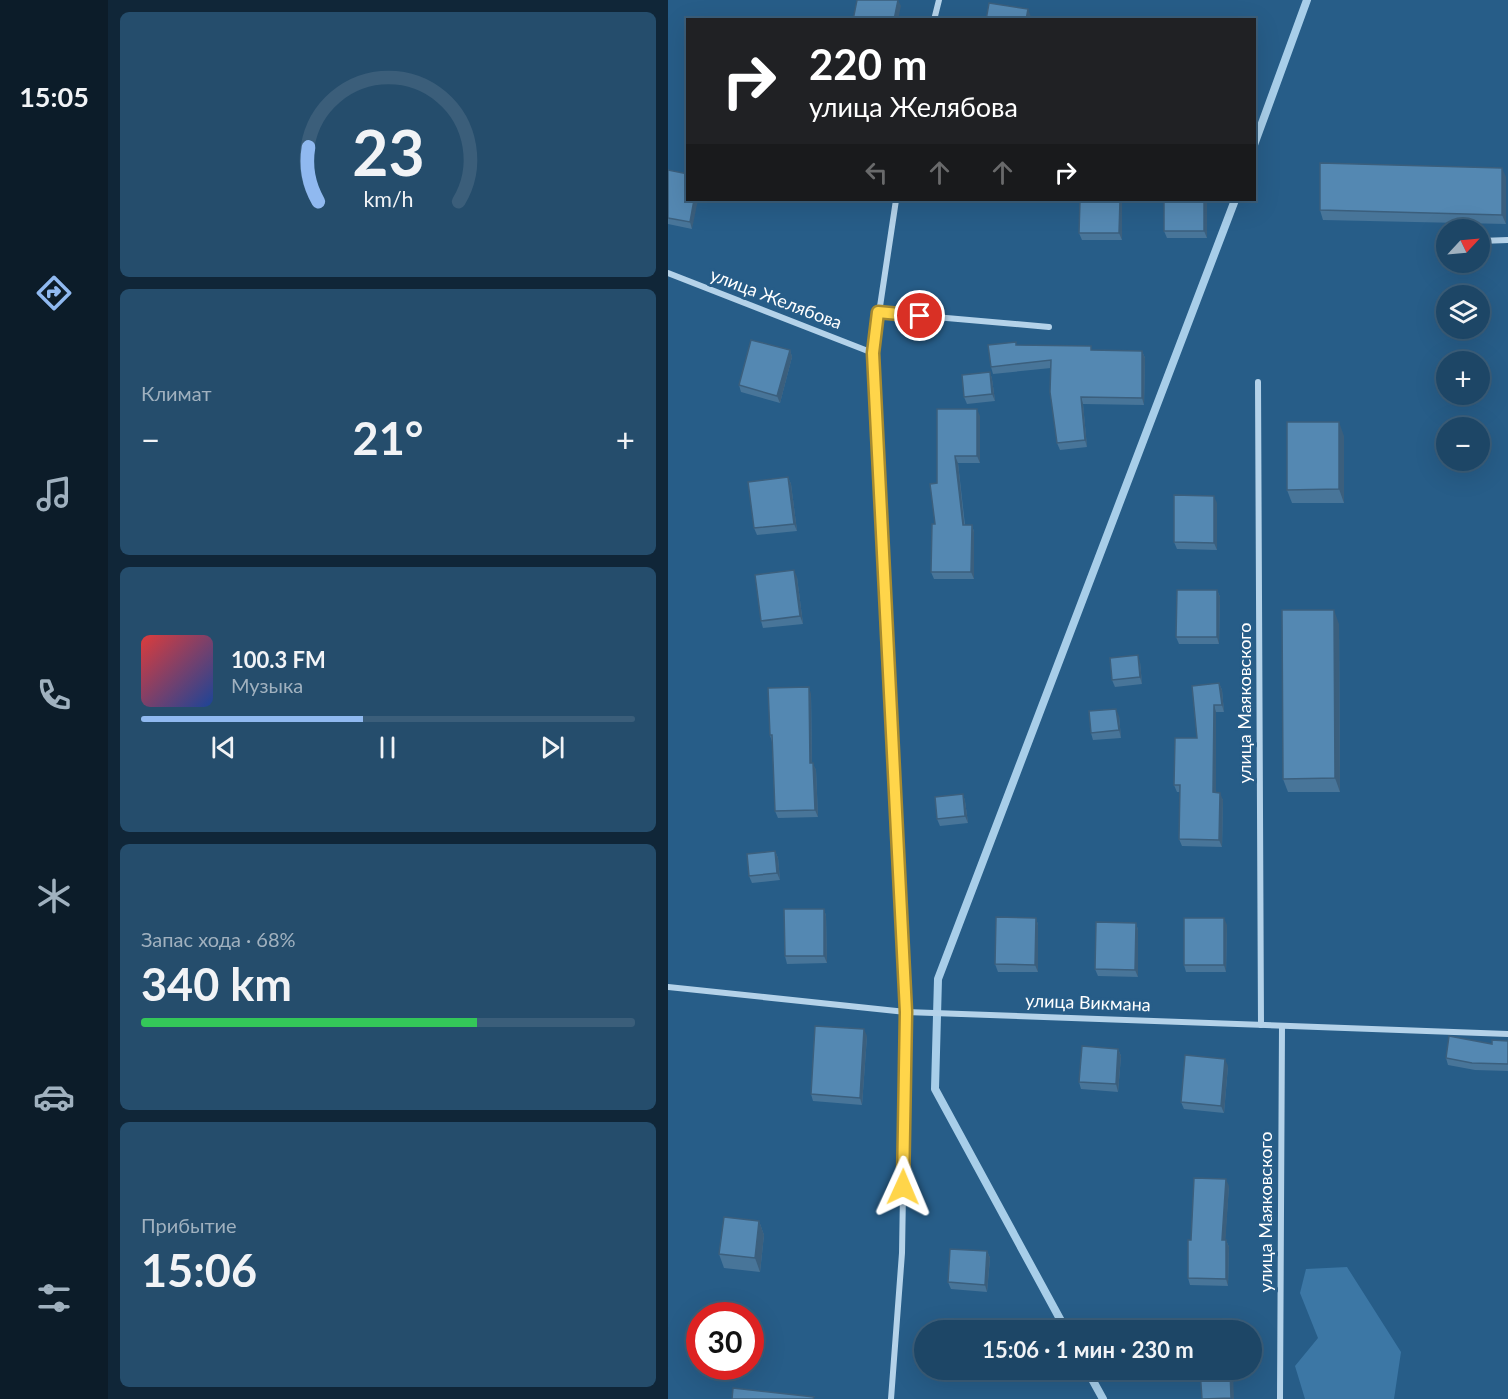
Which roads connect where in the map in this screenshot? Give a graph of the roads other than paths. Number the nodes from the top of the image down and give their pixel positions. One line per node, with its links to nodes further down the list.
1 (939, 0): 2 (street)
2 (934, 18)
3 (896, 201): 7 (street)
4 (1508, 240): 5 (street)
5 (1490, 241)
6 (668, 273): 9 (street, улица Желябова)
7 (878, 312): 8 (street); 9 (street)
8 (1049, 327)
9 (873, 353): 12 (street)
10 (1258, 382): 13 (street, улица Маяковского)
11 (668, 987): 12 (street, улица Викмана)
12 (906, 1012): 13 (street, улица Викмана); 16 (street)
13 (1261, 1025): 14 (street, улица Викмана)
14 (1282, 1026): 15 (street, улица Викмана); 17 (street, улица Маяковского)
15 (1508, 1034)
16 (891, 1399)
17 (1280, 1399)

